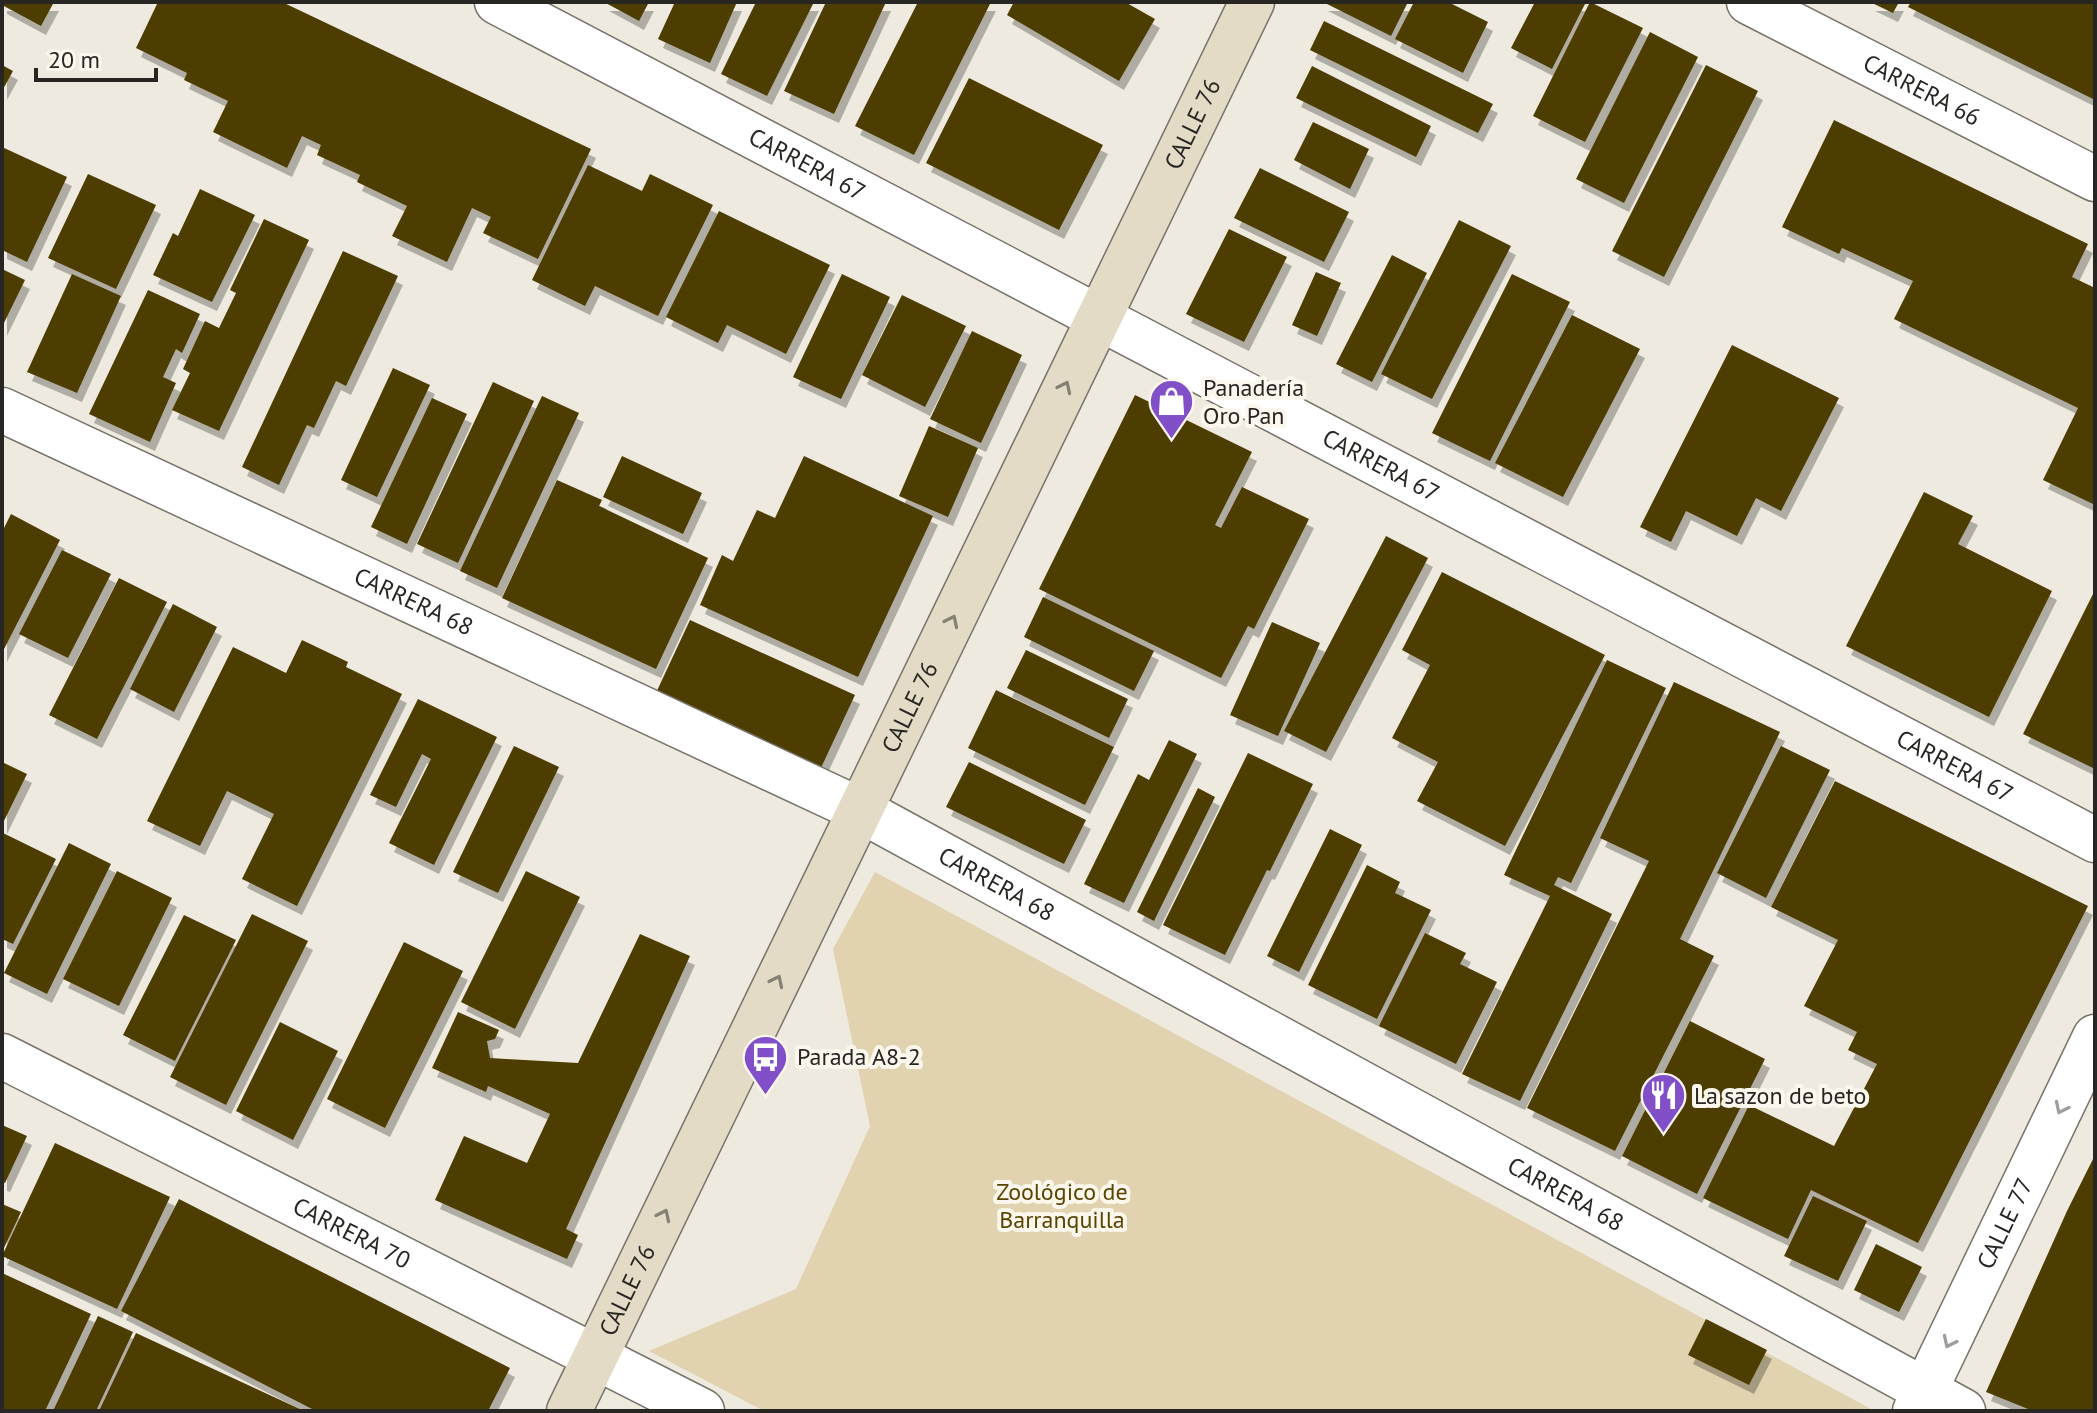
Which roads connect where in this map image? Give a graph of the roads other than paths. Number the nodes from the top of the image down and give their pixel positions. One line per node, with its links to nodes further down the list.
1 (497, 2): 5 (street, CARRERA 67)
2 (1252, 2): 5 (street, CALLE 76)
3 (1749, 2): 4 (street, CARRERA 66)
4 (2095, 179)
5 (1099, 318): 7 (street, CALLE 76, one-way to 5); 8 (street, CARRERA 67)
6 (2, 410): 7 (street, CARRERA 68)
7 (860, 810): 11 (street, CALLE 76, one-way to 7); 12 (street, CARRERA 68)
8 (2095, 840)
9 (2095, 1037): 12 (street, CALLE 77, one-way to 12)
10 (2, 1056): 11 (street, CARRERA 70)
11 (595, 1356): 13 (street, CALLE 76); 14 (street, CARRERA 70)
12 (1920, 1401): 15 (street, CARRERA 68)
13 (569, 1411)
14 (702, 1411)
15 (1963, 1411)

